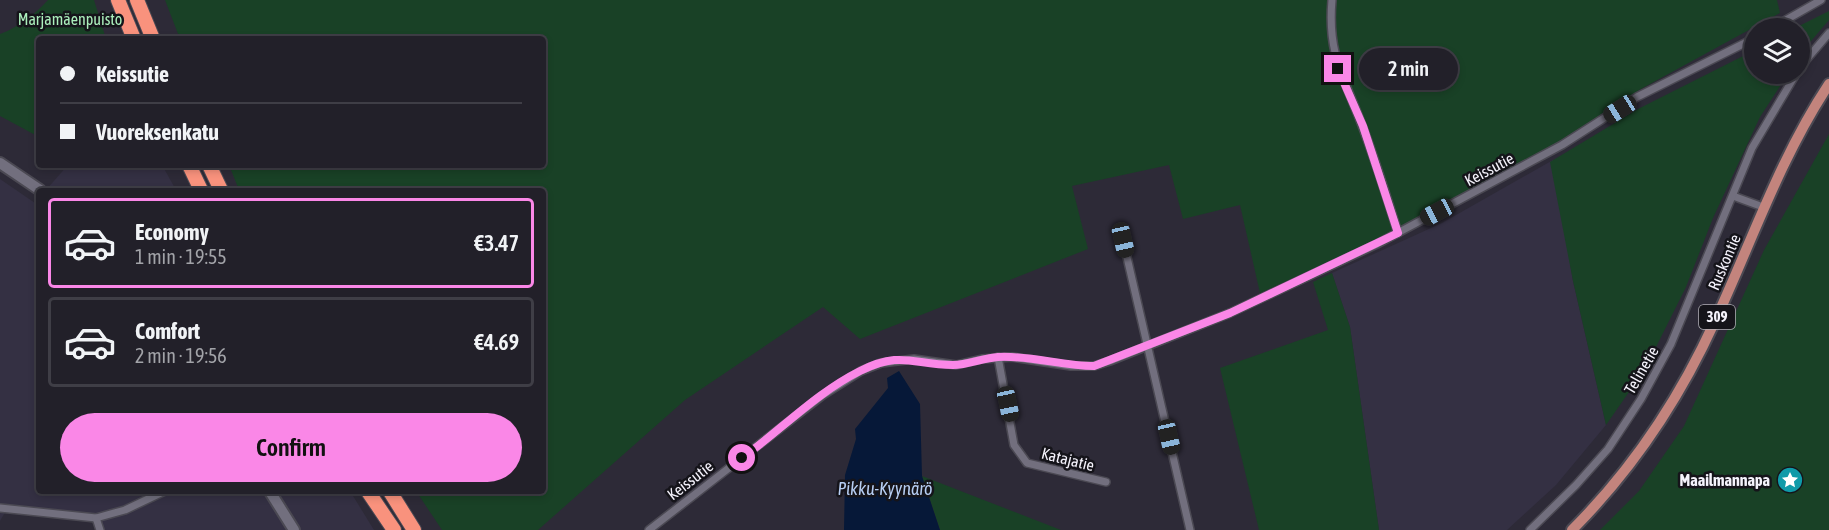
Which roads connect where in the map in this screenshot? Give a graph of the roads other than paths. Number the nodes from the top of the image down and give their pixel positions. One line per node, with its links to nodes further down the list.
1 (118, 0): 7 (highway)
2 (137, 0): 8 (highway)
3 (1332, 0): 21 (street)
4 (1821, 0): 5 (street)
5 (1790, 18)
6 (1829, 33): 10 (street)
7 (133, 36)
8 (152, 36)
9 (1744, 44): 21 (street, Keissutie)
10 (1810, 55)
11 (1790, 84): 19 (street, Telinetie)
12 (1829, 84): 20 (main road, Ruskontie / 309)
13 (2, 168): 16 (main road)
14 (190, 168): 17 (highway)
15 (210, 168): 18 (highway)
16 (37, 188)
17 (200, 188)
18 (220, 188)
19 (1733, 196): 20 (street); 38 (street, Telinetie)
20 (1763, 207): 39 (main road, Ruskontie / 309)
21 (1398, 233): 23 (street, Keissutie)
22 (1123, 240): 23 (street)
23 (1148, 344): 24 (street, Keissutie); 37 (street)
24 (998, 357): 25 (street, Katajatie); 36 (street, Keissutie)
25 (1106, 482)
26 (159, 494): 31 (street)
27 (272, 494): 33 (main road)
28 (370, 494): 34 (highway)
29 (392, 494): 35 (highway)
30 (0, 508): 31 (street)
31 (96, 518): 32 (street)
32 (100, 530)
33 (294, 530)
34 (394, 530)
35 (414, 530)
36 (649, 530)
37 (1190, 530)
38 (1530, 530)
39 (1572, 530)

